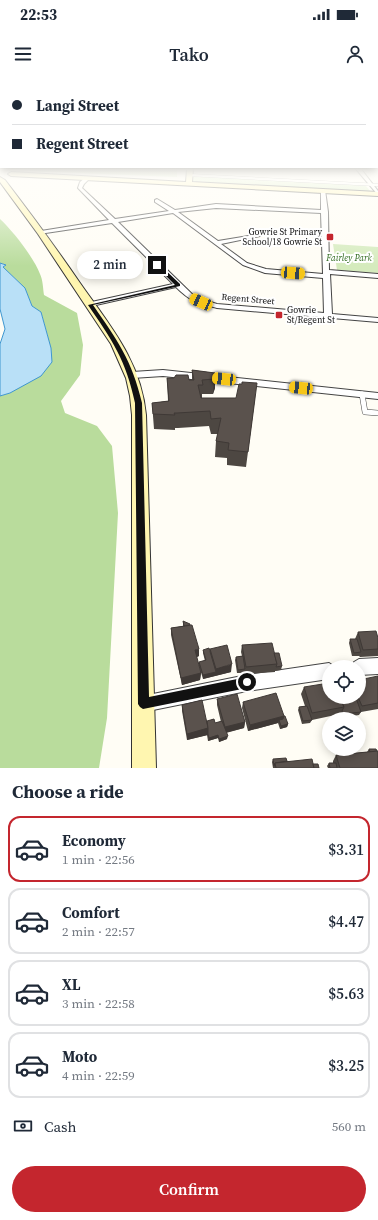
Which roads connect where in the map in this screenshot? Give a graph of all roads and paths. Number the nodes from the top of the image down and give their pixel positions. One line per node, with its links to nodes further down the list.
1 (18, 201): 8 (street)
2 (93, 201): 7 (street, Regent Street)
3 (157, 201): 5 (street)
4 (324, 201): 6 (street)
5 (174, 211): 6 (street); 7 (street); 10 (street)
6 (325, 212): 11 (street)
7 (113, 221): 8 (street); 13 (street, Regent Street)
8 (41, 233): 14 (street)
9 (258, 235): 10 (street)
10 (216, 243): 11 (street)
11 (327, 274): 12 (street); 15 (street)
12 (378, 276)
13 (178, 285): 14 (street); 15 (street, Regent Street)
14 (90, 305): 17 (street)
15 (328, 316): 16 (street, Regent Street)
16 (378, 320)
17 (132, 376): 18 (street); 24 (street)
18 (362, 394): 19 (street); 20 (lane)
19 (378, 396)
20 (378, 413)
21 (378, 666): 22 (street)
22 (366, 667)
23 (322, 671): 24 (street)
24 (143, 704): 25 (street)
25 (144, 768)

